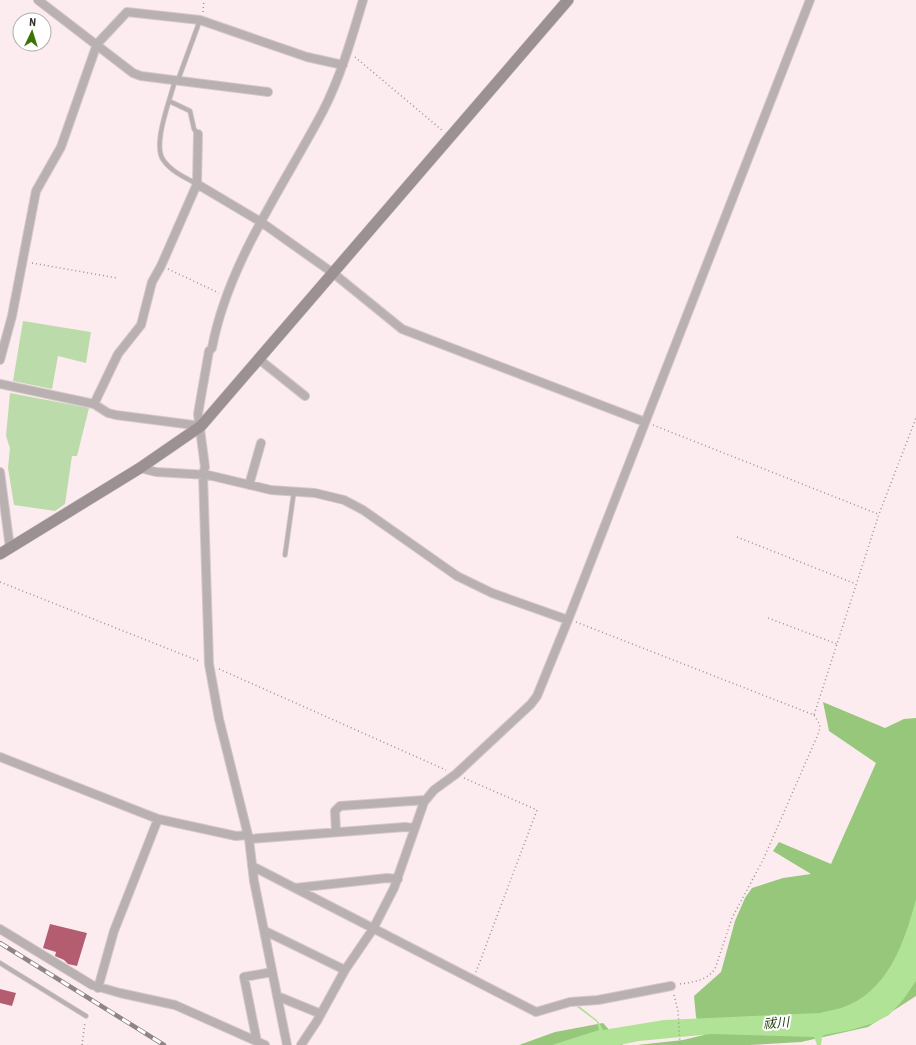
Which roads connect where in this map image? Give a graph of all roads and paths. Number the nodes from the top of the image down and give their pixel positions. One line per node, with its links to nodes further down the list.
1 (38, 0): 7 (street)
2 (204, 0): 6 (path)
3 (363, 0): 8 (street)
4 (568, 0): 14 (street)
5 (810, 0): 28 (street)
6 (202, 21): 7 (street); 9 (street); 10 (lane)
7 (97, 44): 10 (street); 17 (street)
8 (346, 54): 9 (street); 14 (path)
9 (343, 65): 16 (street)
10 (176, 80): 11 (street); 12 (lane)
11 (268, 92)
12 (169, 101): 13 (lane); 15 (lane)
13 (198, 134): 15 (street)
14 (450, 137): 19 (street)
15 (197, 184): 16 (street); 18 (street)
16 (261, 222): 19 (street); 21 (street)
17 (22, 261): 20 (path); 22 (street)
18 (161, 266): 21 (path); 26 (street)
19 (334, 273): 23 (street); 28 (street)
20 (116, 278)
21 (226, 296): 29 (street)
22 (0, 360)
23 (260, 360): 25 (street); 29 (street)
24 (0, 384): 26 (street)
25 (304, 396)
26 (94, 404): 29 (street)
27 (916, 418): 36 (path)
28 (646, 422): 36 (path); 44 (street)
29 (201, 426): 31 (street); 33 (street)
30 (261, 443): 34 (street)
31 (140, 468): 33 (street); 38 (street)
32 (0, 472): 38 (street)
33 (203, 474): 34 (street); 46 (street)
34 (249, 485): 35 (street)
35 (294, 491): 40 (lane); 44 (street)
36 (879, 514): 42 (path)
37 (737, 537): 42 (path)
38 (10, 548): 39 (street)
39 (0, 554)
40 (285, 555)
41 (0, 582): 46 (path)
42 (856, 584): 45 (path)
43 (768, 618): 45 (path)
44 (568, 620): 47 (path); 49 (street)
45 (837, 644): 47 (path)
46 (208, 664): 49 (path); 54 (street)
47 (814, 715): 65 (path)
48 (0, 757): 51 (street)
49 (456, 774): 50 (street); 64 (path)
50 (425, 800): 52 (street); 53 (street)
51 (158, 819): 54 (street); 66 (street)
52 (414, 828): 53 (street); 56 (street)
53 (336, 832): 54 (street)
54 (248, 837): 55 (street)
55 (252, 866): 57 (street); 60 (street)
56 (398, 879): 57 (street); 59 (street)
57 (294, 888): 59 (street)
58 (0, 929): 66 (street)
59 (373, 929): 62 (street); 64 (street)
60 (265, 931): 62 (street); 63 (street)
61 (0, 963): 69 (lane)
62 (345, 970): 68 (street)
63 (272, 972): 67 (street); 70 (street)
64 (474, 980): 65 (street)
65 (671, 986): 74 (path)
66 (98, 988): 70 (street)
67 (277, 996): 68 (street); 72 (street)
68 (321, 1014): 73 (street)
69 (86, 1016): 71 (path)
70 (261, 1044)
71 (82, 1045)
72 (288, 1045)
73 (301, 1045)
74 (680, 1045)

